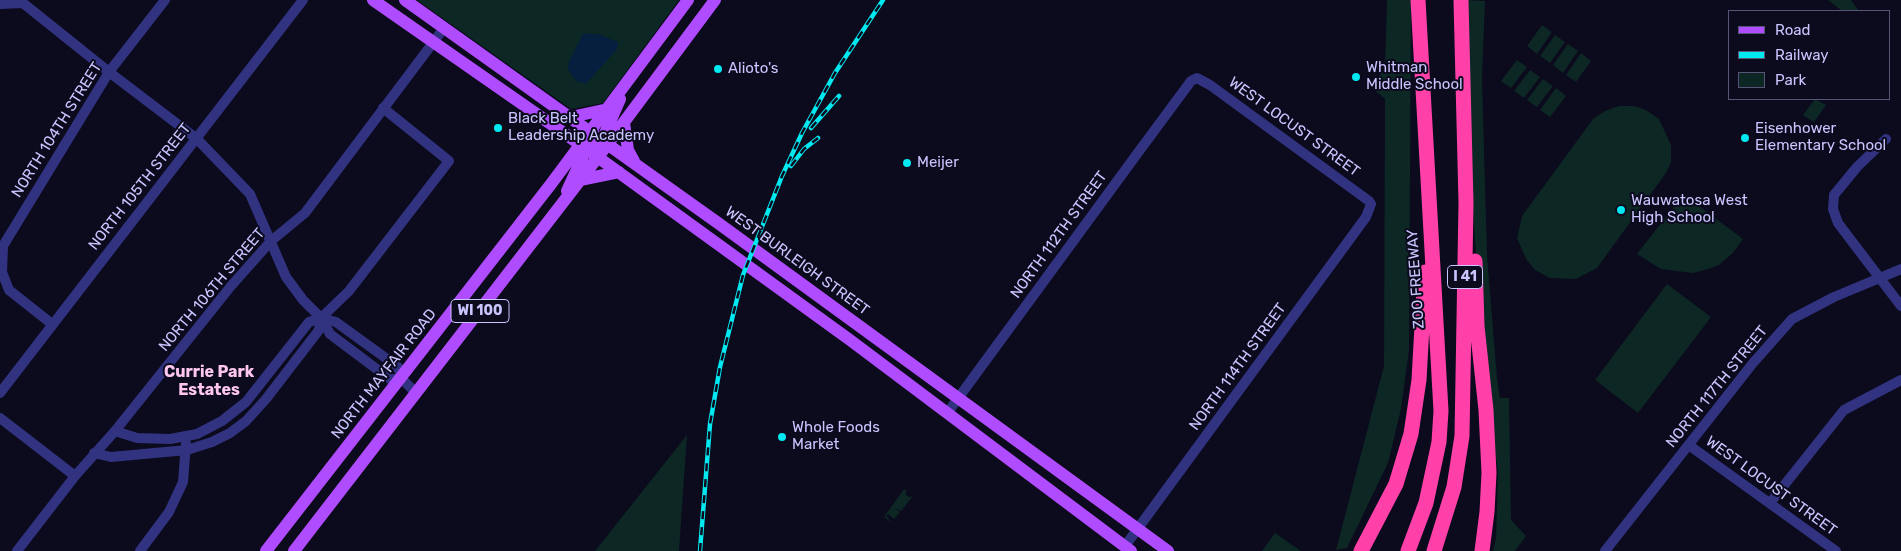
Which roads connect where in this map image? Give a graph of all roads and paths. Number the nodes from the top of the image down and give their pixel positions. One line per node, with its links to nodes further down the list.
1 (165, 0): 13 (street, NORTH 104TH STREET)
2 (303, 0): 21 (street, NORTH 105TH STREET)
3 (373, 0): 12 (main road)
4 (405, 0): 11 (main road, WEST BURLEIGH STREET)
5 (688, 0): 15 (main road)
6 (715, 0): 19 (main road)
7 (1418, 0): 32 (highway, ZOO FREEWAY / I 41)
8 (1461, 0): 30 (highway, I 41)
9 (25, 2): 10 (street); 13 (street)
10 (0, 4)
11 (444, 28): 12 (street, NORTH 106TH STREET); 18 (main road, WEST BURLEIGH STREET)
12 (434, 44): 16 (street, NORTH 106TH STREET); 24 (main road)
13 (109, 72): 21 (street); 38 (street, NORTH 104TH STREET)
14 (1197, 78): 31 (street, WEST LOCUST STREET); 43 (street, NORTH 112TH STREET)
15 (624, 87): 17 (main road); 23 (main road)
16 (383, 108): 33 (street, NORTH 106TH STREET); 37 (street)
17 (608, 109): 18 (main road); 20 (main road)
18 (571, 117): 20 (main road, WEST BURLEIGH STREET)
19 (624, 123): 23 (main road); 26 (main road)
20 (591, 132): 23 (main road, WEST BURLEIGH STREET); 24 (main road)
21 (197, 139): 33 (street); 38 (street, NORTH 105TH STREET)
22 (1886, 139): 35 (street)
23 (605, 141): 25 (main road); 26 (main road, WEST BURLEIGH STREET)
24 (584, 147): 25 (main road); 29 (main road); 39 (main road, NORTH MAYFAIR ROAD / WI 100)
25 (598, 157): 27 (main road); 28 (main road, WI 100)
26 (634, 162): 43 (main road, WEST BURLEIGH STREET)
27 (619, 172): 28 (main road); 44 (main road)
28 (580, 180): 29 (main road, WI 100)
29 (563, 203): 42 (main road, WI 100)
30 (1466, 203): 62 (highway, I 41); 63 (highway)
31 (1372, 204): 53 (street, NORTH 114TH STREET)
32 (1428, 206): 60 (highway); 61 (highway, ZOO FREEWAY / I 41)
33 (271, 241): 37 (street); 46 (street, NORTH 106TH STREET)
34 (1901, 269): 35 (street, NORTH 117TH STREET)
35 (1881, 279): 36 (street); 48 (street, NORTH 117TH STREET)
36 (1901, 306)
37 (321, 318): 39 (street); 47 (street); 49 (street)
38 (52, 324): 41 (street, NORTH 105TH STREET)
39 (402, 379): 42 (street); 57 (main road, NORTH MAYFAIR ROAD / WI 100)
40 (1901, 380): 52 (street)
41 (0, 393)
42 (416, 393): 58 (main road, WI 100)
43 (958, 398): 44 (street, NORTH 112TH STREET); 53 (main road, WEST BURLEIGH STREET)
44 (948, 412): 54 (main road)
45 (0, 418): 51 (street)
46 (115, 431): 47 (street); 50 (street, NORTH 106TH STREET)
47 (186, 437): 49 (street)
48 (1690, 446): 52 (street, WEST LOCUST STREET); 64 (street, NORTH 117TH STREET)
49 (187, 450): 50 (street); 56 (street)
50 (94, 453): 51 (street, NORTH 106TH STREET)
51 (75, 476): 55 (street, NORTH 106TH STREET)
52 (1770, 503): 65 (street, WEST LOCUST STREET)
53 (1139, 529): 54 (street, NORTH 114TH STREET); 59 (main road, WEST BURLEIGH STREET)
54 (1128, 549)
55 (17, 551)
56 (140, 551)
57 (266, 551)
58 (294, 551)
59 (1168, 551)
60 (1361, 551)
61 (1408, 551)
62 (1434, 551)
63 (1482, 551)
64 (1605, 551)
65 (1836, 551)

